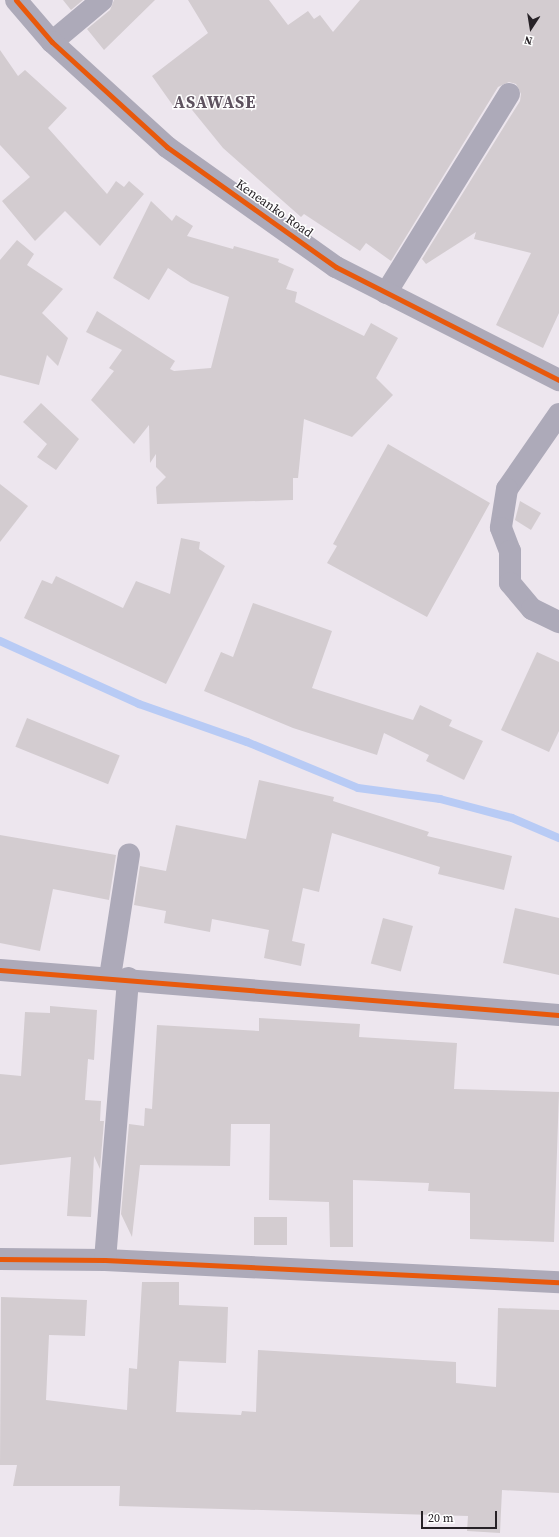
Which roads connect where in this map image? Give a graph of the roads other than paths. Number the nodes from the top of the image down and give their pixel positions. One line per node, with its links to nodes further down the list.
1 (16, 0): 3 (street, Keneanko Road)
2 (102, 0): 3 (street)
3 (52, 42): 5 (street, Keneanko Road)
4 (509, 94): 5 (street)
5 (386, 293): 6 (street, Keneanko Road)
6 (559, 380)
7 (559, 414): 8 (street)
8 (559, 622)
9 (129, 854): 11 (street)
10 (0, 970): 11 (street)
11 (119, 978): 12 (street); 14 (street)
12 (559, 1015)
13 (0, 1259): 14 (street)
14 (105, 1260): 15 (street)
15 (559, 1282)

